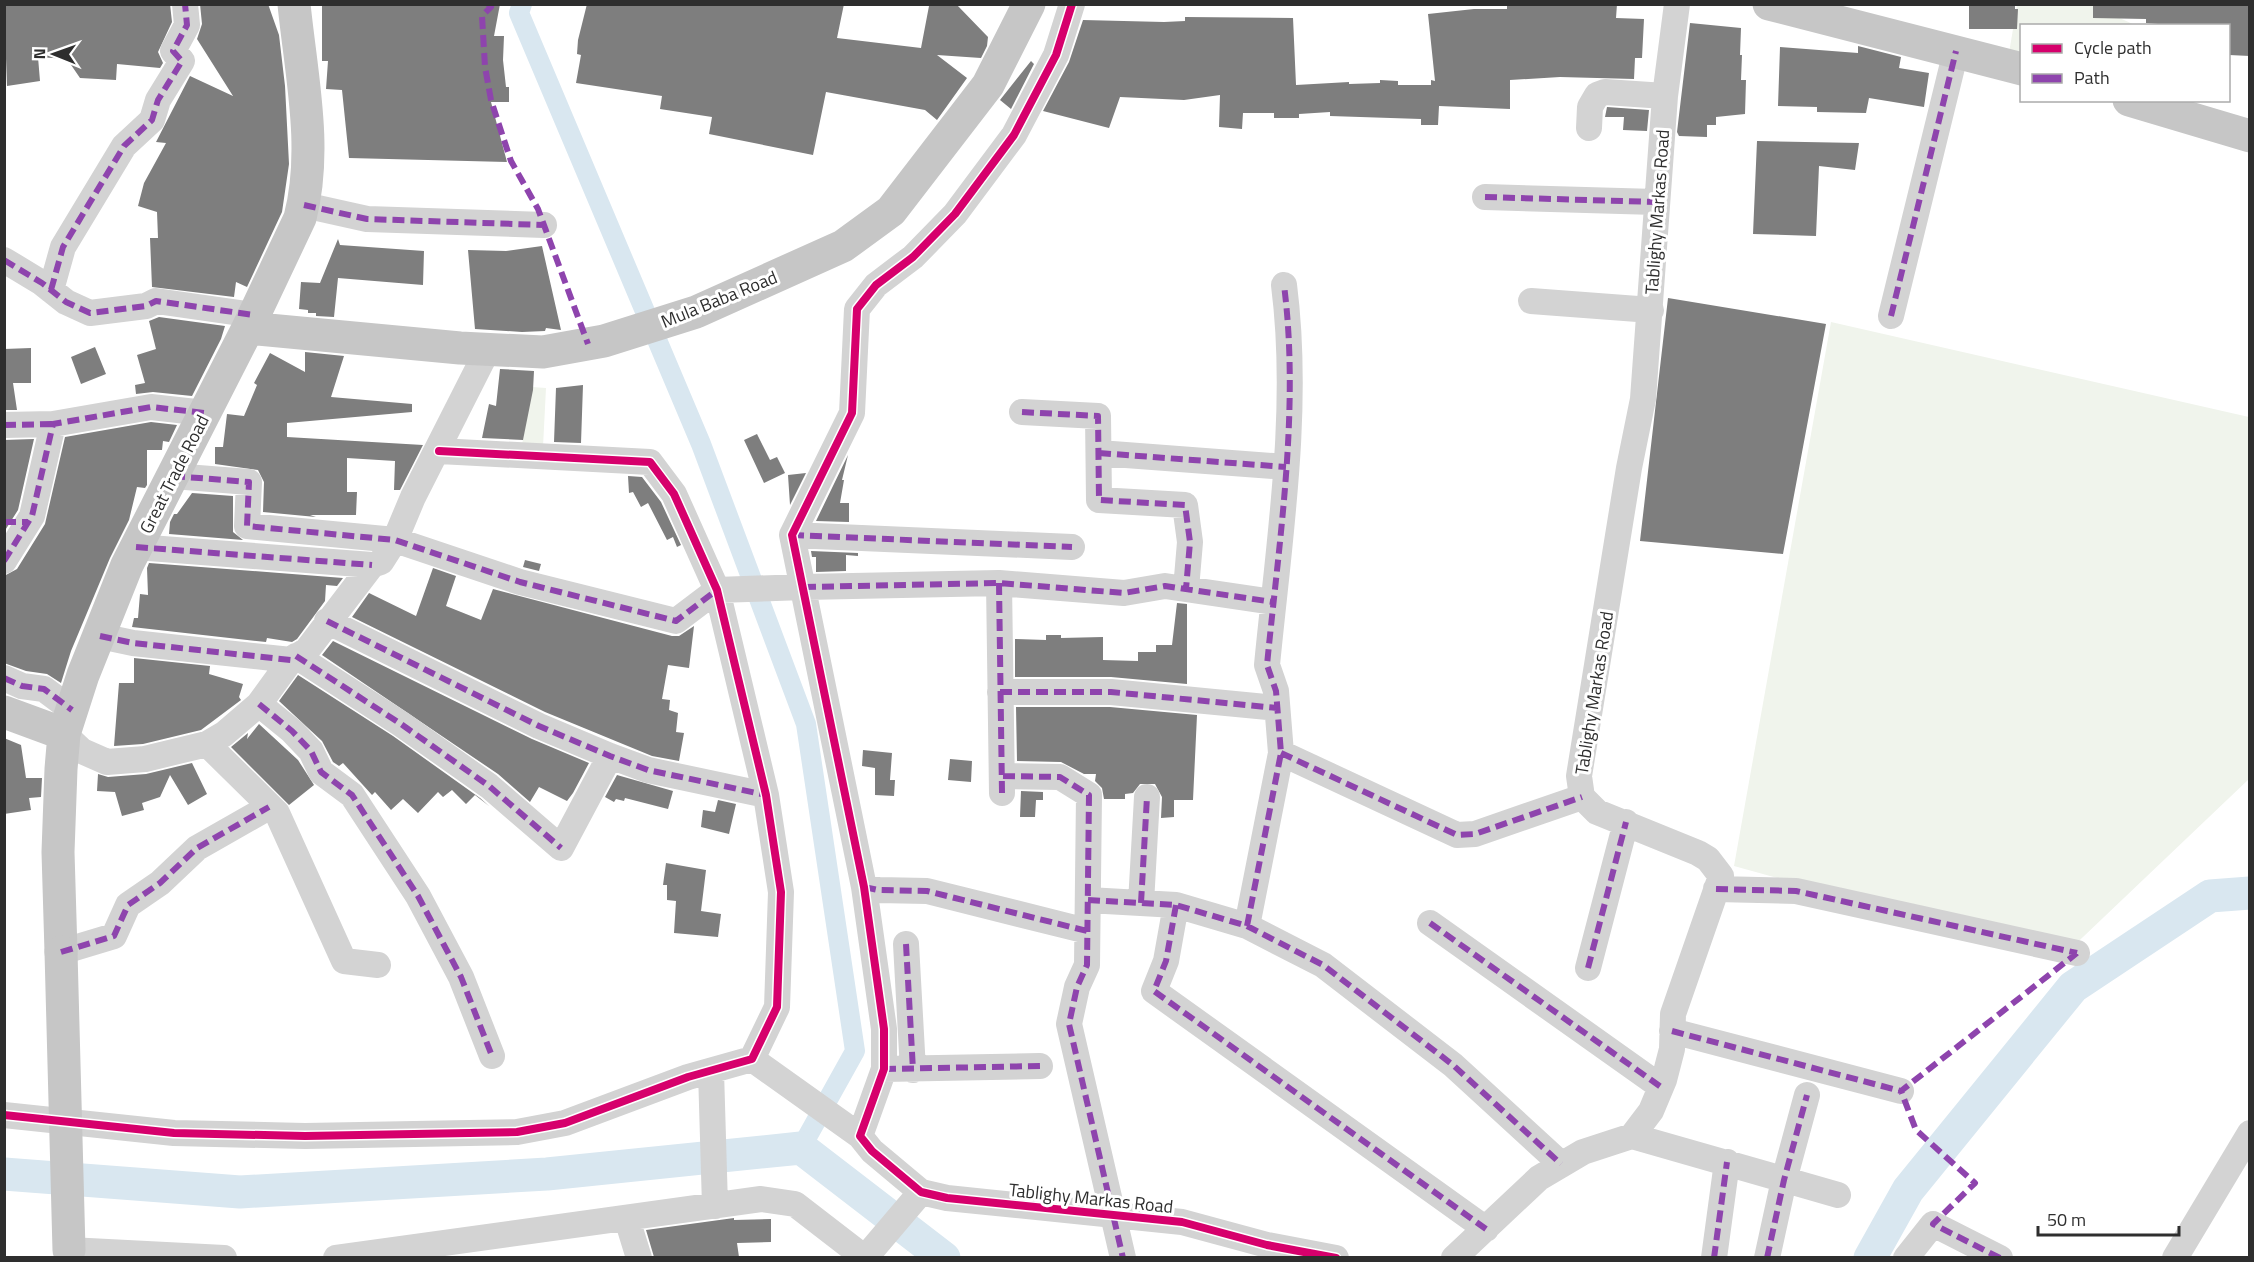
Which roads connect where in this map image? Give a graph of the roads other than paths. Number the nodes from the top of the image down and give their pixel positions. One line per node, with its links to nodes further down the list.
1 (185, 4): 20 (street)
2 (294, 4): 16 (main road, Great Trade Road)
3 (1029, 4): 25 (main road, Mula Baba Road)
4 (1072, 4): 35 (street)
5 (1677, 4): 10 (street, Tablighy Markas Road)
6 (1769, 4): 8 (main road)
7 (1799, 4): 8 (main road)
8 (1959, 49): 9 (main road); 23 (street)
9 (2020, 68)
10 (1665, 96): 12 (street); 15 (street, Tablighy Markas Road)
11 (2136, 102): 13 (main road)
12 (1589, 128)
13 (2250, 136)
14 (1485, 197): 15 (street)
15 (1656, 202): 22 (street, Tablighy Markas Road)
16 (304, 205): 17 (street); 24 (main road, Great Trade Road)
17 (544, 225)
18 (4, 260): 20 (street)
19 (1284, 285): 32 (street)
20 (51, 290): 24 (street)
21 (1531, 301): 22 (street)
22 (1651, 310): 60 (street, Tablighy Markas Road)
23 (1891, 316)
24 (251, 322): 25 (main road, Mula Baba Road); 27 (main road, Great Trade Road)
25 (488, 350): 30 (street)
26 (1022, 412): 31 (street)
27 (205, 413): 28 (street); 33 (main road, Great Trade Road)
28 (54, 424): 29 (street); 34 (street)
29 (4, 425)
30 (439, 451): 36 (street); 44 (street)
31 (1099, 453): 32 (street); 43 (street)
32 (1286, 467): 45 (street)
33 (172, 476): 36 (street); 37 (main road, Great Trade Road)
34 (16, 522): 39 (street)
35 (792, 535): 38 (street); 42 (street)
36 (395, 540): 40 (street); 44 (street)
37 (136, 547): 40 (street); 47 (main road, Great Trade Road)
38 (1072, 547)
39 (4, 561)
40 (372, 565): 46 (street)
41 (999, 583): 42 (street); 43 (street); 50 (street)
42 (804, 587): 44 (street); 63 (street)
43 (1186, 589): 45 (street)
44 (717, 590): 58 (street)
45 (1273, 602): 52 (street)
46 (327, 621): 48 (street); 57 (street)
47 (100, 636): 48 (street); 54 (main road, Great Trade Road)
48 (293, 658): 51 (street); 57 (street)
49 (4, 678): 54 (street)
50 (1000, 692): 52 (street); 65 (street)
51 (259, 704): 55 (street); 77 (street)
52 (1277, 708): 56 (street)
53 (4, 712): 54 (main road)
54 (68, 722): 55 (street); 72 (main road, Great Trade Road)
55 (207, 744): 61 (street)
56 (1281, 753): 60 (street); 69 (street)
57 (610, 756): 58 (street)
58 (766, 795): 78 (street)
59 (1148, 797): 66 (street)
60 (1582, 797): 62 (street, Tablighy Markas Road)
61 (269, 807): 72 (street); 74 (street)
62 (1626, 822): 64 (street, Tablighy Markas Road); 75 (street)
63 (864, 887): 70 (street); 80 (street)
64 (1716, 889): 73 (street); 76 (street, Tablighy Markas Road)
65 (1088, 900): 66 (street); 70 (street)
66 (1141, 903): 67 (street)
67 (1176, 905): 69 (street); 98 (street)
68 (1430, 924): 83 (street)
69 (1247, 926): 91 (street)
70 (1088, 931): 96 (street)
71 (906, 944): 81 (street)
72 (61, 952): 101 (main road, Great Trade Road, bridge)
73 (2077, 953)
74 (378, 964)
75 (1588, 968)
76 (1672, 1031): 83 (street, Tablighy Markas Road); 84 (street)
77 (492, 1056)
78 (752, 1059): 82 (street); 88 (street)
79 (1040, 1066): 81 (street)
80 (884, 1069): 81 (street); 88 (street)
81 (913, 1070)
82 (712, 1076): 86 (street); 95 (street)
83 (1661, 1087): 89 (street, Tablighy Markas Road)
84 (1901, 1091)
85 (1807, 1095): 92 (street)
86 (4, 1115)
87 (2250, 1133): 113 (street)
88 (860, 1136): 93 (street)
89 (1632, 1136): 90 (street); 91 (street)
90 (1727, 1162): 92 (street); 109 (street)
91 (1561, 1164): 98 (street)
92 (1784, 1180): 94 (street); 110 (street)
93 (921, 1192): 96 (street, Tablighy Markas Road); 106 (street)
94 (1838, 1195)
95 (715, 1200): 97 (street); 99 (street)
96 (1115, 1216): 100 (street, Tablighy Markas Road); 107 (street)
97 (627, 1219): 104 (street); 105 (street)
98 (1486, 1229): 108 (street)
99 (835, 1245): 106 (street)
100 (1268, 1251): 102 (street, Tablighy Markas Road)
101 (69, 1253): 103 (street)
102 (1321, 1256)
103 (224, 1257)
104 (336, 1257)
105 (639, 1257)
106 (866, 1257)
107 (1123, 1257)
108 (1454, 1257)
109 (1714, 1257)
110 (1767, 1257)
111 (1906, 1257): 112 (street)
112 (2000, 1257)
113 (2175, 1257)

